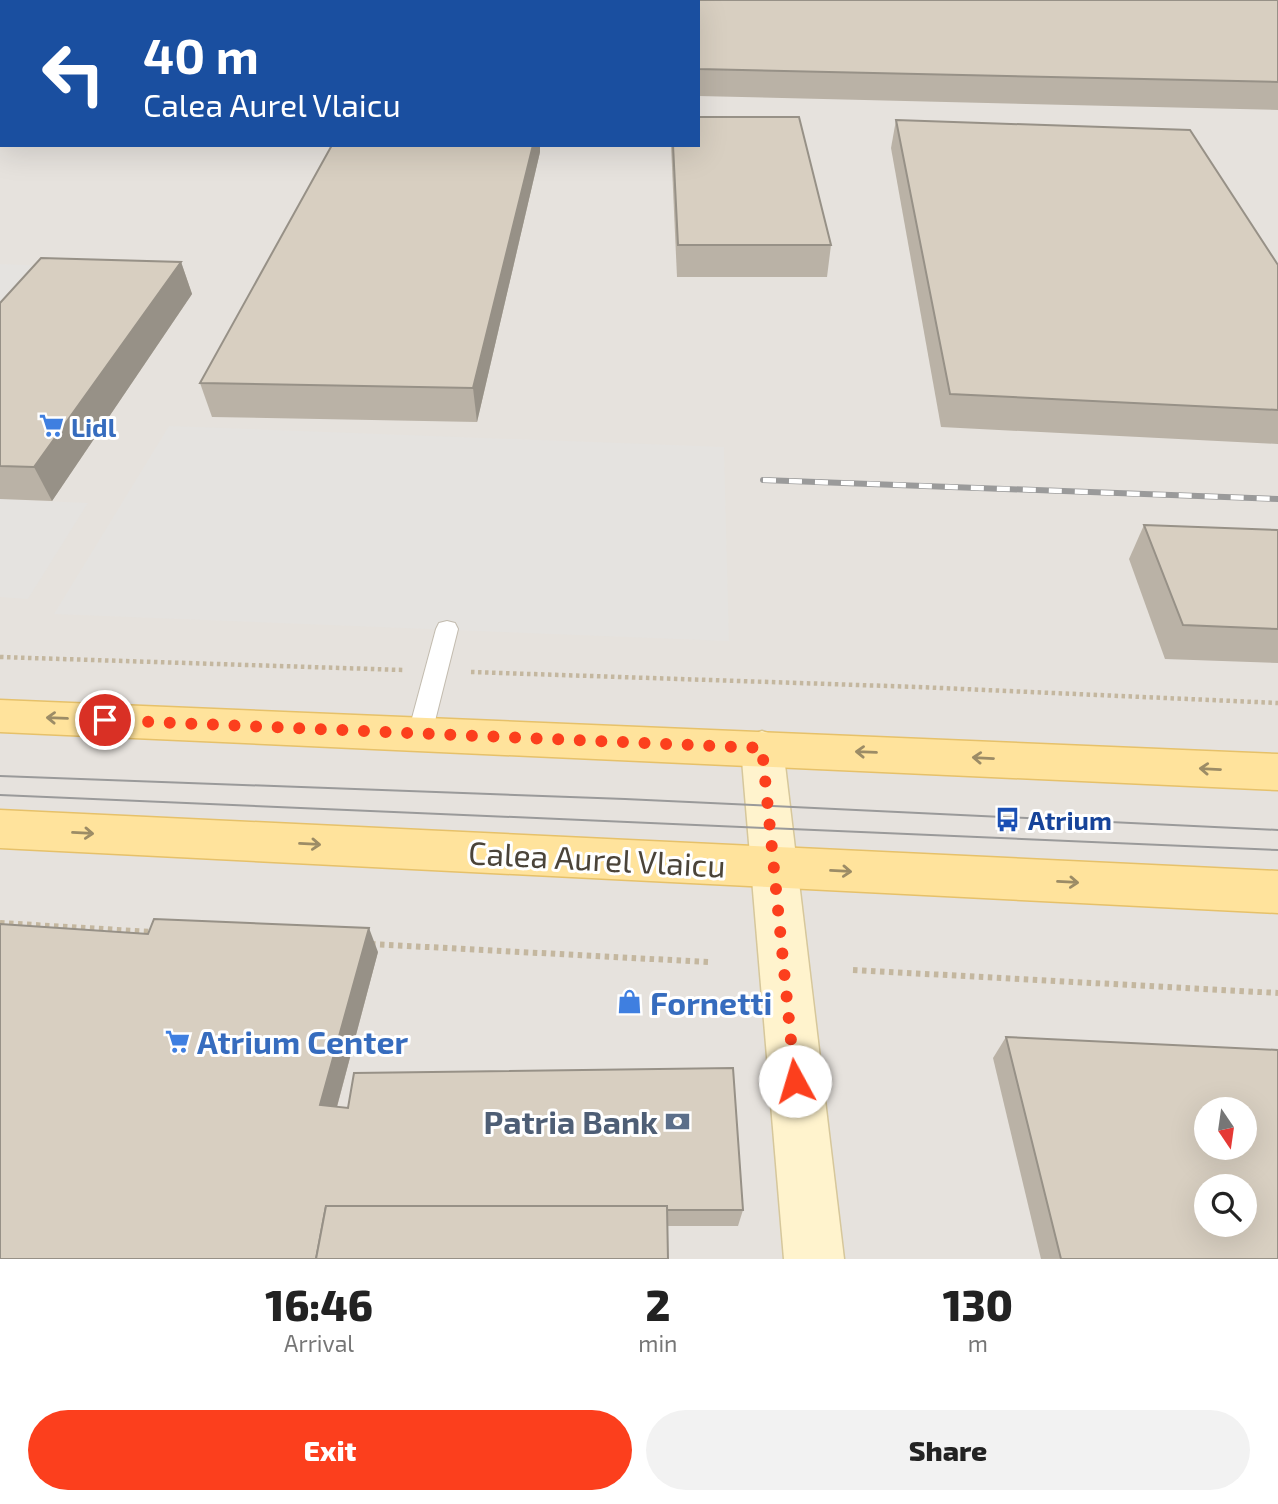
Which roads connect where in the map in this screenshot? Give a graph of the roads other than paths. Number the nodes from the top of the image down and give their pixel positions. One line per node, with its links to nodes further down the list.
1 (447, 629): 3 (lane)
2 (0, 716): 3 (main road, one-way to 2)
3 (420, 733): 4 (main road)
4 (762, 748): 5 (main road, one-way to 4); 7 (main road)
5 (1278, 772)
6 (0, 829): 7 (main road, Calea Aurel Vlaicu, one-way to 7)
7 (773, 868): 8 (main road, Calea Aurel Vlaicu, one-way to 8); 9 (main road)
8 (1278, 892)
9 (814, 1259)

